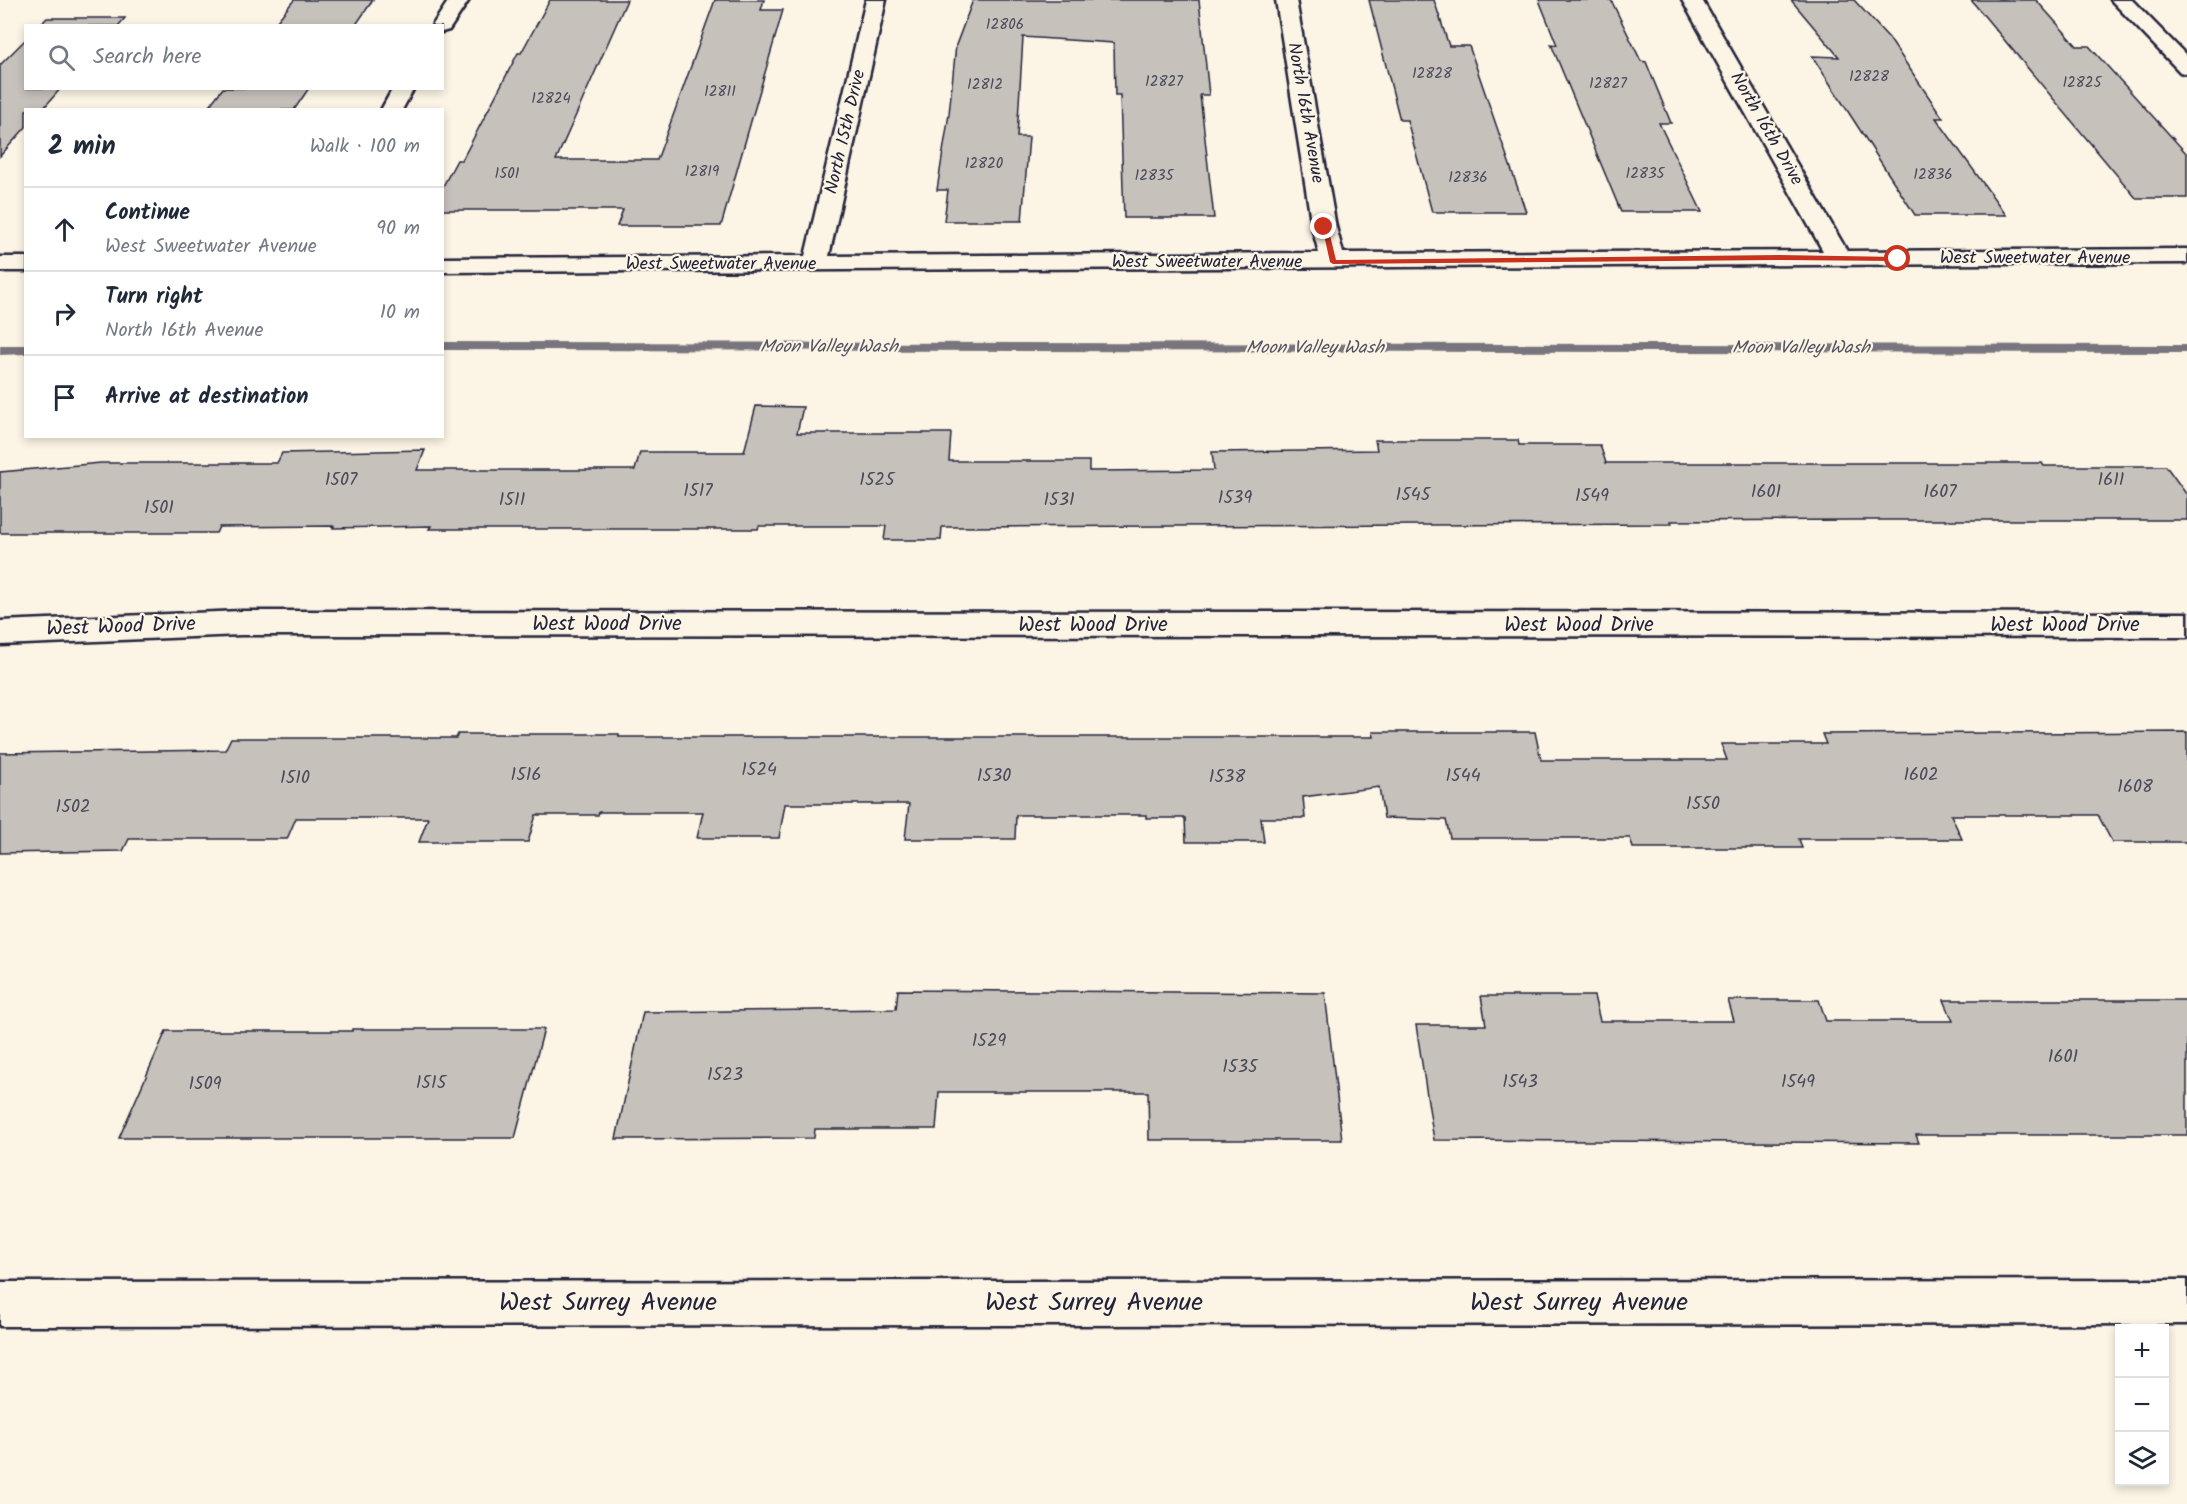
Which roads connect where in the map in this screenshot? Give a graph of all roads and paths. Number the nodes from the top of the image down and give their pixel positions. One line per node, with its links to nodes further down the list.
1 (459, 0): 6 (street)
2 (876, 0): 15 (street, North 15th Drive)
3 (1286, 0): 12 (street, North 16th Avenue)
4 (1692, 0): 11 (street, North 16th Drive)
5 (2121, 0): 7 (street)
6 (443, 24)
7 (2187, 68)
8 (403, 90): 9 (street)
9 (392, 108)
10 (2187, 256): 11 (street, West Sweetwater Avenue)
11 (1839, 258): 12 (street, West Sweetwater Avenue)
12 (1333, 262): 15 (street, West Sweetwater Avenue)
13 (0, 264): 14 (street)
14 (24, 264)
15 (815, 264): 16 (street, West Sweetwater Avenue)
16 (444, 265)
17 (2187, 624): 18 (street, West Wood Drive)
18 (0, 633)
19 (2187, 1302): 20 (street, West Surrey Avenue)
20 (0, 1304)

